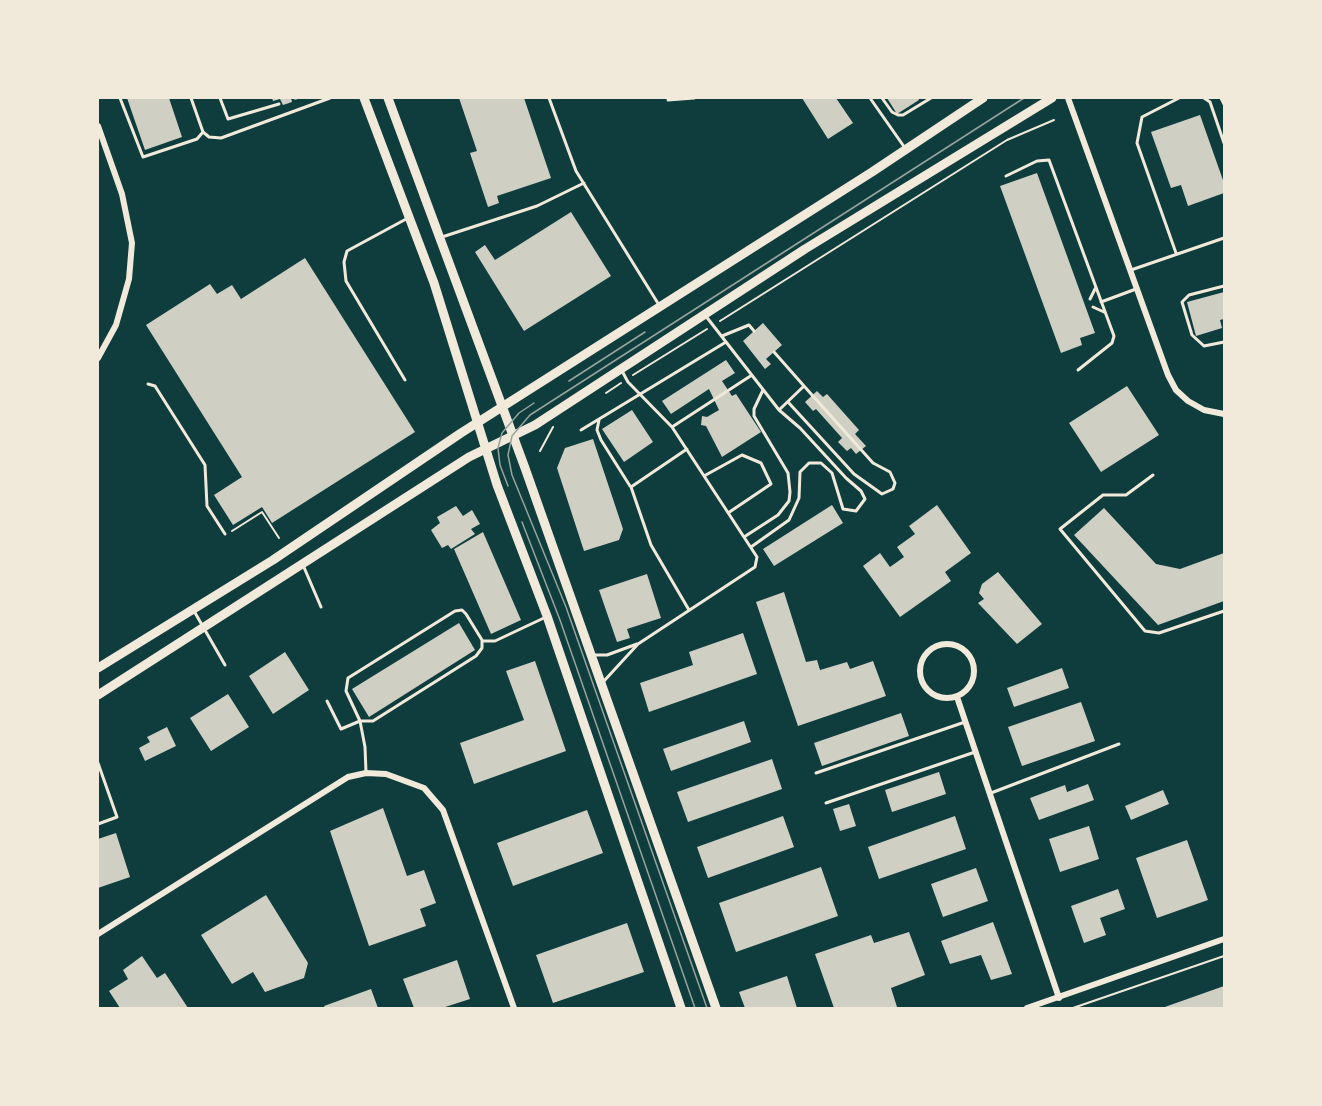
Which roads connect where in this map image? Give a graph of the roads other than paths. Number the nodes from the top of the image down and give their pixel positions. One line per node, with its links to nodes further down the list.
1 (120, 98): 22 (lane)
2 (191, 98): 22 (lane)
3 (220, 98): 19 (lane)
4 (330, 98): 22 (lane)
5 (364, 98): 27 (main road)
6 (388, 98): 28 (main road)
7 (549, 98): 26 (lane)
8 (694, 98): 18 (lane)
9 (870, 98): 24 (lane)
10 (882, 98): 11 (lane)
11 (931, 98)
12 (983, 98): 24 (main road)
13 (1052, 98): 40 (main road)
14 (1068, 98): 31 (street)
15 (1179, 98): 30 (lane)
16 (1204, 98): 23 (lane)
17 (1221, 98): 20 (lane)
18 (668, 100)
19 (279, 104)
20 (1224, 104)
21 (98, 126): 46 (street)
22 (203, 132)
23 (1224, 143)
24 (906, 150): 37 (main road)
25 (1006, 176): 33 (lane)
26 (584, 183): 28 (lane); 37 (lane)
27 (409, 217): 50 (lane); 60 (main road)
28 (440, 237): 56 (main road)
29 (1224, 238): 30 (lane)
30 (1176, 253): 31 (lane)
31 (1131, 270): 34 (street)
32 (1224, 286): 44 (lane)
33 (1096, 287): 35 (lane); 36 (lane)
34 (1138, 288): 36 (lane); 58 (street)
35 (1090, 299)
36 (1101, 302): 39 (lane)
37 (660, 306): 56 (main road)
38 (1093, 307): 39 (lane)
39 (1105, 312): 48 (lane)
40 (704, 314): 42 (lane); 47 (main road)
41 (754, 331): 42 (lane)
42 (721, 336): 43 (lane)
43 (726, 342): 49 (lane); 54 (lane)
44 (1224, 342)
45 (774, 352): 52 (lane)
46 (98, 358)
47 (621, 369): 54 (lane); 63 (main road)
48 (1078, 370)
49 (752, 375): 53 (lane); 61 (lane)
50 (405, 380)
51 (148, 384): 70 (lane)
52 (804, 386): 55 (lane); 55 (lane)
53 (763, 390): 57 (lane); 71 (lane)
54 (641, 396): 59 (lane); 61 (lane)
55 (788, 402): 57 (lane)
56 (503, 407): 60 (main road); 63 (main road)
57 (779, 410): 72 (lane)
58 (1224, 414)
59 (599, 420): 62 (lane); 68 (lane)
60 (480, 423): 64 (main road); 76 (main road)
61 (672, 427): 65 (lane)
62 (581, 430)
63 (513, 436): 64 (main road); 82 (main road)
64 (486, 449): 73 (main road); 78 (main road)
65 (687, 449): 67 (lane); 68 (lane)
66 (1153, 475): 77 (lane)
67 (704, 476): 69 (lane); 69 (lane)
68 (631, 487): 75 (lane)
69 (728, 513): 71 (lane)
70 (225, 534)
71 (744, 537): 72 (lane)
72 (751, 547): 75 (lane)
73 (303, 564): 74 (lane); 79 (main road)
74 (321, 607)
75 (689, 610): 81 (lane)
76 (194, 611): 79 (lane); 84 (main road)
77 (1224, 611)
78 (547, 616): 80 (lane); 103 (main road)
79 (203, 628): 83 (lane); 86 (main road)
80 (482, 640): 89 (lane); 89 (lane)
81 (638, 644): 82 (lane); 85 (lane)
82 (591, 655): 85 (main road)
83 (225, 665)
84 (98, 668)
85 (601, 684): 104 (main road)
86 (98, 695)
87 (957, 697): 87 (street); 90 (street)
88 (327, 702): 89 (lane)
89 (360, 721): 94 (lane)
90 (965, 722): 92 (street); 95 (lane)
91 (1119, 744): 96 (lane)
92 (975, 752): 96 (street); 97 (lane)
93 (98, 763): 98 (lane)
94 (366, 773): 99 (street); 102 (street)
95 (816, 773)
96 (990, 793): 101 (street)
97 (826, 803)
98 (98, 824)
99 (98, 934)
100 (1224, 939): 101 (street)
101 (1059, 998): 105 (street)
102 (514, 1008)
103 (681, 1008)
104 (716, 1008)
105 (1027, 1008)

